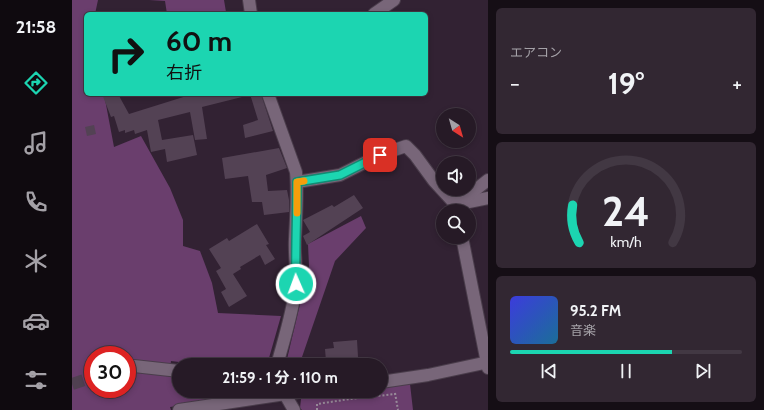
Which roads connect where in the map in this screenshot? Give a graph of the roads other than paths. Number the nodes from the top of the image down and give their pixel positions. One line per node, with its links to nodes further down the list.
1 (249, 0): 3 (street)
2 (394, 0): 4 (street)
3 (251, 12)
4 (377, 12)
5 (269, 96): 7 (street)
6 (488, 180): 10 (street)
7 (297, 182): 9 (street); 13 (street)
8 (488, 198): 11 (street)
9 (453, 204)
10 (461, 204)
11 (469, 204)
12 (463, 244): 14 (street)
13 (279, 358)
14 (488, 364): 17 (street)
15 (136, 366): 16 (street)
16 (172, 371)
17 (388, 381)
18 (238, 398): 20 (street)
19 (287, 398): 21 (street)
20 (179, 410)
21 (294, 410)

